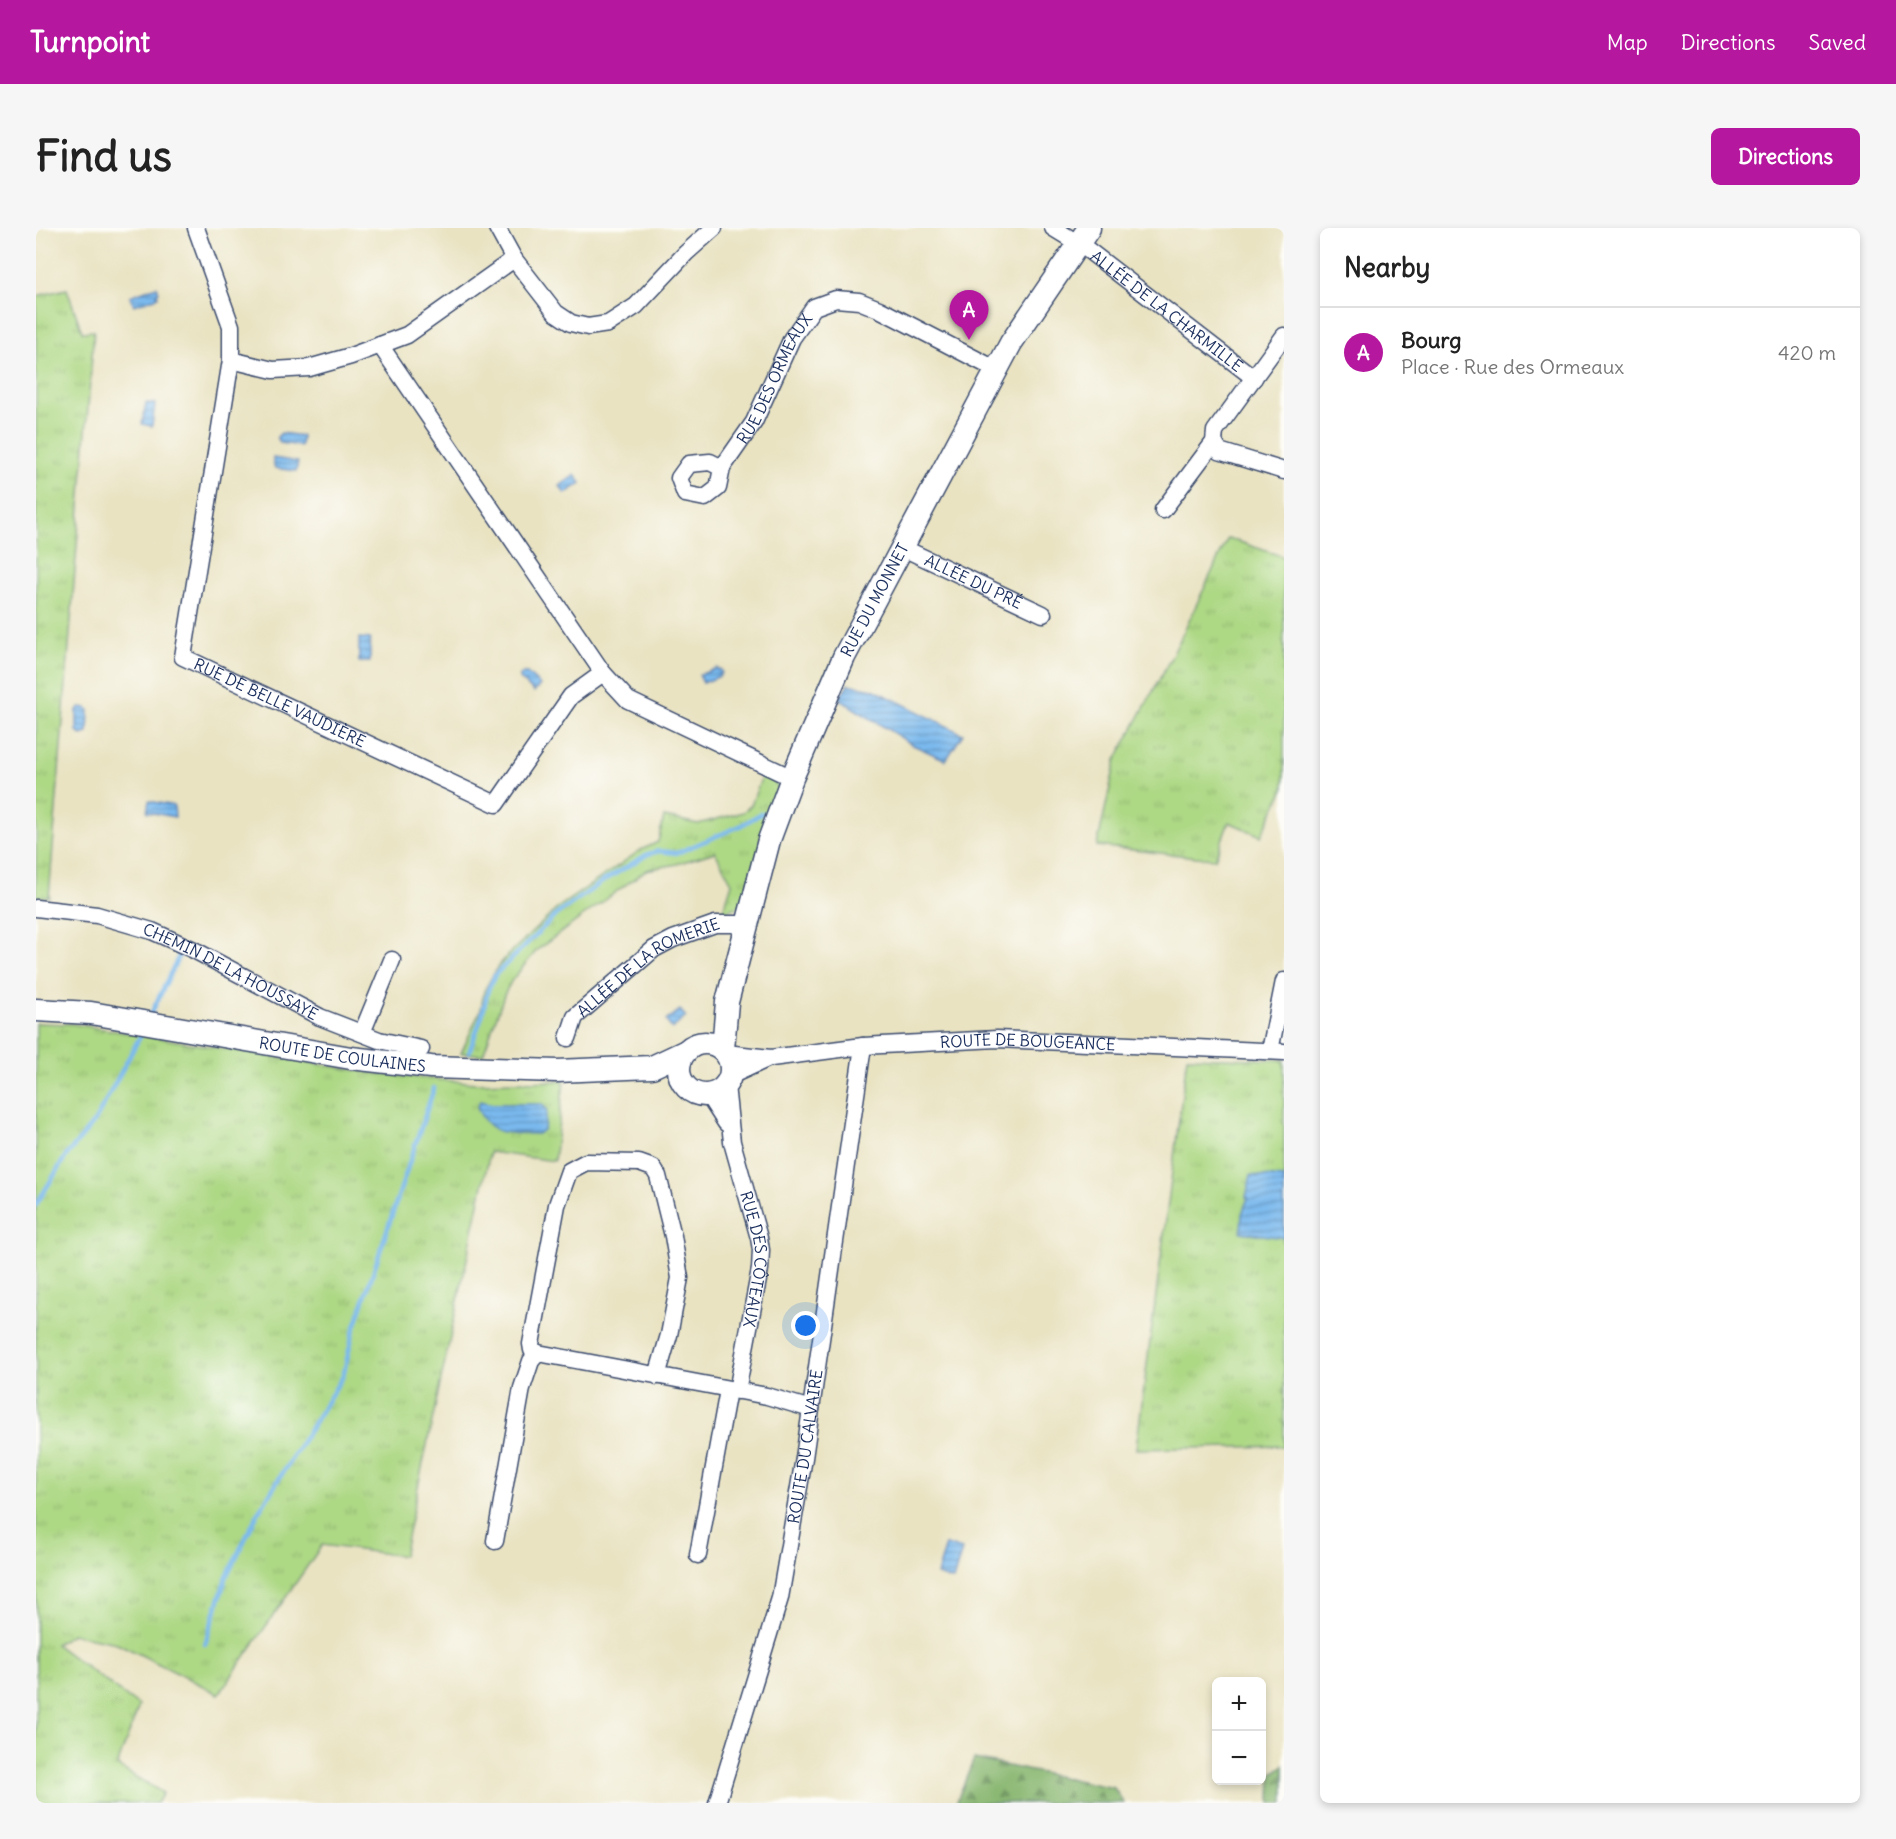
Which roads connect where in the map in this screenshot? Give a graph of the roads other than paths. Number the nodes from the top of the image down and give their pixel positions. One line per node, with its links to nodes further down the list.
1 (196, 228): 9 (street, RUE DE BELLE VAUDIÈRE)
2 (498, 228): 6 (street)
3 (714, 228): 6 (street)
4 (1053, 228): 5 (street, ALLÉE DE LA CHARMILLE)
5 (1083, 236): 10 (street, RUE DU MONNET); 11 (street, ALLÉE DE LA CHARMILLE)
6 (514, 259): 8 (street)
7 (1284, 336): 11 (street)
8 (380, 345): 9 (street); 18 (street)
9 (231, 360): 18 (street, RUE DE BELLE VAUDIÈRE)
10 (997, 370): 13 (street, RUE DES ORMEAUX); 16 (street, RUE DU MONNET)
11 (1254, 378): 12 (street)
12 (1214, 442): 14 (street); 15 (street)
13 (722, 468)
14 (1284, 471)
15 (1163, 510)
16 (903, 548): 17 (street, ALLÉE DU PRÉ); 19 (street, RUE DU MONNET)
17 (1043, 614)
18 (603, 673): 19 (street)
19 (792, 778): 21 (street, RUE DU MONNET)
20 (36, 908): 26 (street, CHEMIN DE LA HOUSSAYE)
21 (746, 928): 24 (street, RUE DU MONNET); 27 (street, ALLÉE DE LA ROMERIE)
22 (392, 960): 26 (street)
23 (1284, 981): 32 (street)
24 (727, 1002): 29 (street, RUE DU MONNET); 31 (street, RUE DU MONNET)
25 (36, 1011): 34 (street, ROUTE DE COULAINES)
26 (362, 1033): 30 (street, CHEMIN DE LA HOUSSAYE)
27 (568, 1038)
28 (863, 1046): 32 (street, ROUTE DE BOUGEANCE); 33 (street, ROUTE DE BOUGEANCE); 40 (street, ROUTE DU CALVAIRE)
29 (691, 1048): 31 (street); 34 (street, ROUTE DE COULAINES); 35 (street)
30 (421, 1049)
31 (724, 1051): 33 (street, ROUTE DE BOUGEANCE); 36 (street)
32 (1277, 1052)
33 (771, 1058): 36 (street, ROUTE DE BOUGEANCE)
34 (652, 1067): 35 (street, ROUTE DE COULAINES)
35 (682, 1081): 36 (street)
36 (721, 1086): 39 (street, RUE DES CÔTEAUX)
37 (538, 1353): 38 (street); 38 (street); 41 (street)
38 (657, 1376): 39 (street)
39 (733, 1391): 40 (street); 42 (street, RUE DES CÔTEAUX)
40 (811, 1409): 43 (street, ROUTE DU CALVAIRE)
41 (495, 1541)
42 (698, 1555)
43 (717, 1803)

